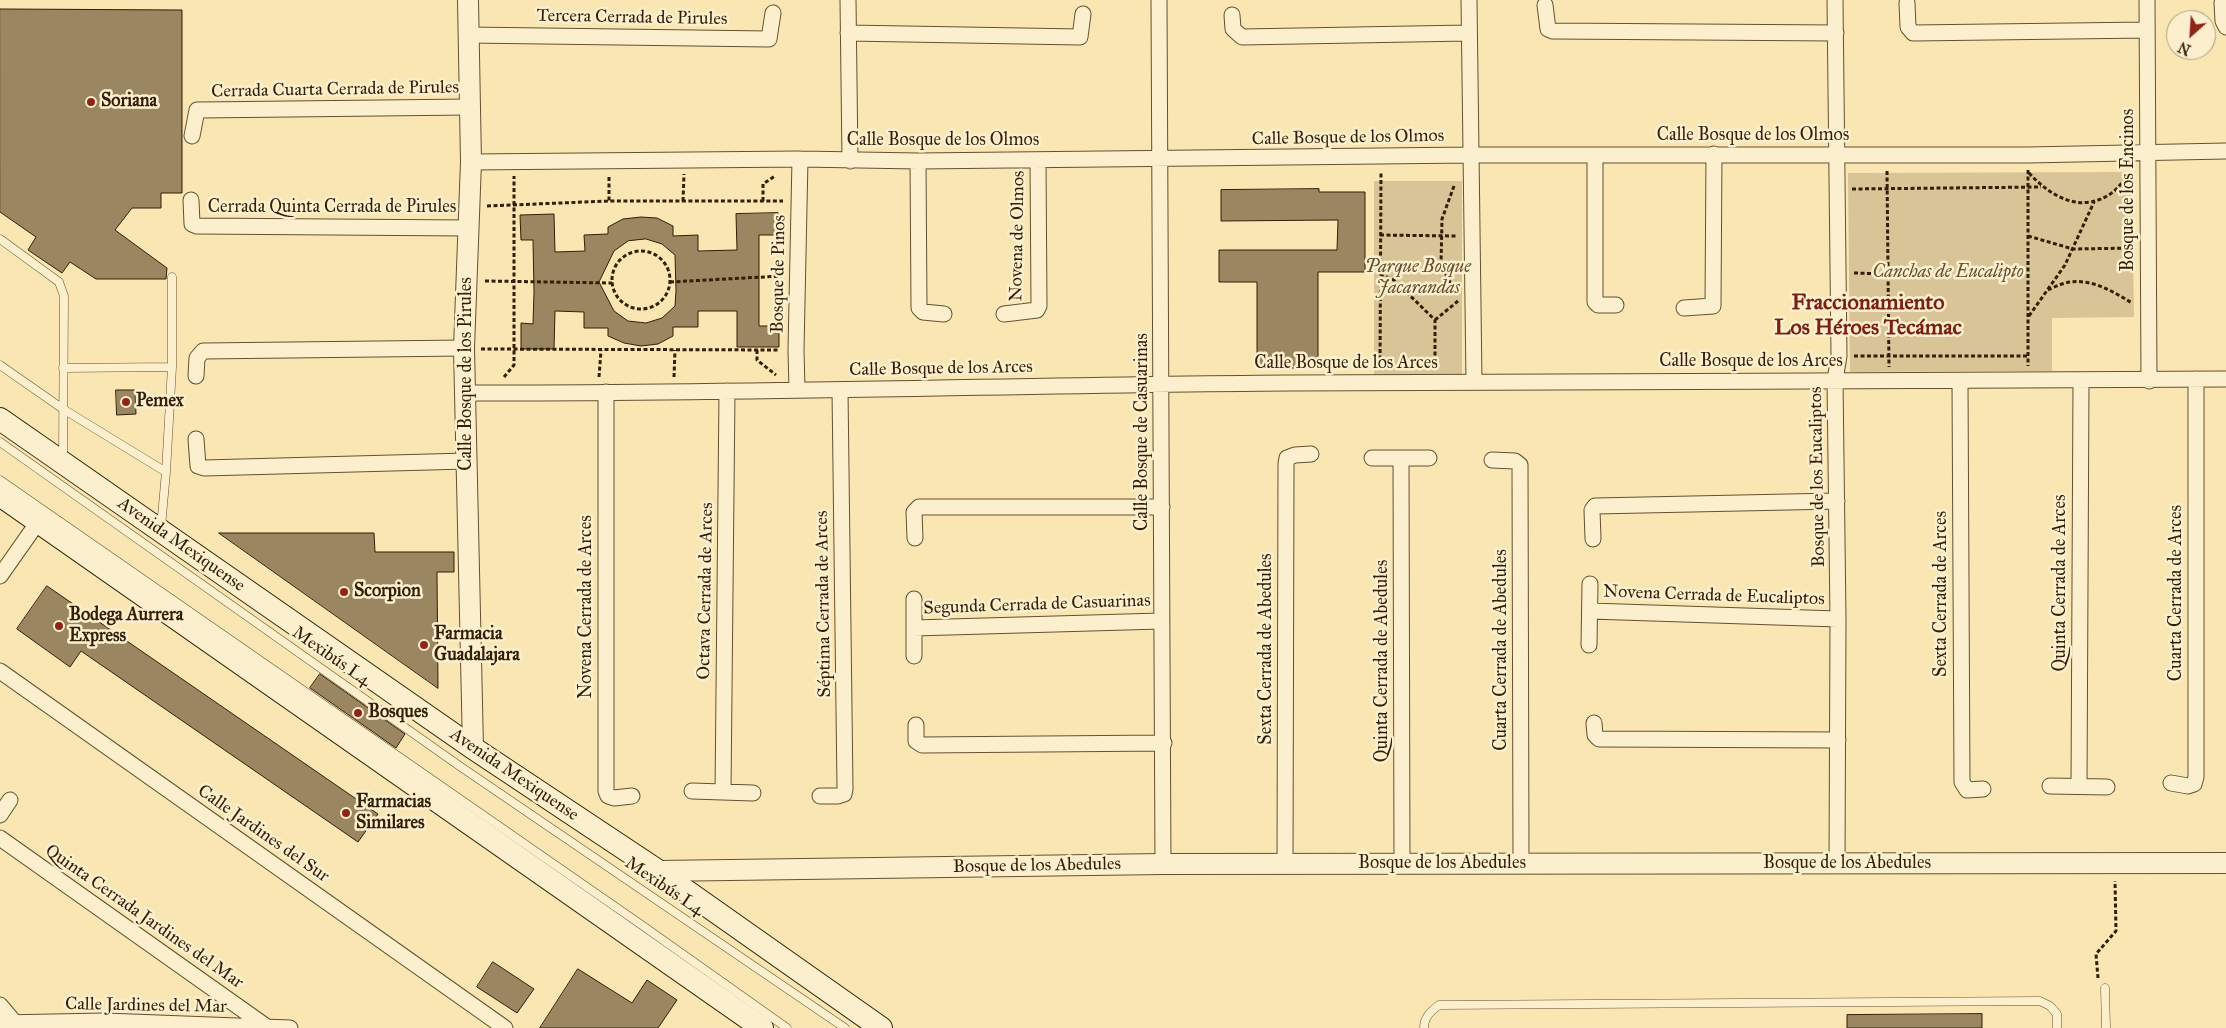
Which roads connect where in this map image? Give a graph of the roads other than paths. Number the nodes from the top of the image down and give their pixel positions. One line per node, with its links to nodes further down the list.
1 (468, 0): 18 (street, Calle Bosque de los Pirules)
2 (848, 0): 15 (street)
3 (1159, 0): 27 (street, Calle Bosque de Casuarinas)
4 (1469, 0): 16 (street)
5 (1835, 0): 17 (street, Bosque de los Eucaliptos)
6 (2147, 0): 14 (street, Bosque de los Encinos)
7 (1907, 2): 14 (street)
8 (2222, 2): 13 (street)
9 (1544, 5): 17 (street)
10 (773, 12): 18 (street, Tercera Cerrada de Pirules)
11 (1083, 14): 15 (street)
12 (1232, 15): 16 (street)
13 (2226, 27)
14 (2147, 30): 24 (street, Bosque de los Encinos)
15 (848, 33): 30 (street)
16 (1468, 33): 25 (street)
17 (1836, 33): 23 (street, Bosque de los Eucaliptos)
18 (468, 35): 19 (street, Calle Bosque de los Pirules)
19 (469, 107): 20 (street, Cerrada Cuarta Cerrada de Pirules); 32 (street, Calle Bosque de los Pirules)
20 (192, 136)
21 (2226, 151): 24 (street, Calle Bosque de los Olmos)
22 (1714, 154): 23 (street, Calle Bosque de los Olmos); 26 (street, Calle Bosque de los Olmos); 38 (street)
23 (1838, 154): 24 (street, Calle Bosque de los Olmos); 48 (street, Bosque de los Eucaliptos)
24 (2149, 154): 49 (street, Bosque de los Encinos)
25 (1471, 155): 26 (street, Calle Bosque de los Olmos); 27 (street, Calle Bosque de los Olmos); 50 (street)
26 (1595, 155): 37 (street)
27 (1161, 158): 29 (street, Calle Bosque de los Olmos); 53 (street, Calle Bosque de Casuarinas)
28 (800, 159): 30 (street, Calle Bosque de los Olmos); 32 (street, Calle Bosque de los Olmos); 55 (street, Bosque de Pinos)
29 (1038, 160): 31 (street, Calle Bosque de los Olmos); 40 (street, Novena de Olmos)
30 (850, 161): 31 (street, Calle Bosque de los Olmos)
31 (918, 161): 39 (street)
32 (471, 162): 34 (street, Calle Bosque de los Pirules)
33 (191, 200): 34 (street, Cerrada Quinta Cerrada de Pirules)
34 (467, 228): 41 (street, Calle Bosque de los Pirules)
35 (0, 239): 44 (lane)
36 (172, 277): 43 (lane)
37 (1616, 305)
38 (1684, 308)
39 (944, 314)
40 (1004, 314)
41 (464, 348): 45 (street); 58 (street, Calle Bosque de los Pirules)
42 (0, 365): 59 (lane)
43 (172, 367): 44 (lane); 70 (lane)
44 (63, 368): 59 (lane)
45 (196, 376)
46 (2196, 379): 47 (street, Calle Bosque de los Arces); 49 (street, Calle Bosque de los Arces); 94 (street, Cuarta Cerrada de Arces)
47 (2226, 379)
48 (1835, 380): 50 (street, Calle Bosque de los Arces); 52 (street, Calle Bosque de los Arces); 73 (street, Bosque de los Eucaliptos)
49 (2149, 380): 51 (street, Calle Bosque de los Arces)
50 (1474, 381): 53 (street, Calle Bosque de los Arces)
51 (2081, 381): 52 (street, Calle Bosque de los Arces); 96 (street, Quinta Cerrada de Arces)
52 (1960, 382): 98 (street, Sexta Cerrada de Arces)
53 (1162, 384): 56 (street, Calle Bosque de los Arces); 74 (street, Calle Bosque de Casuarinas)
54 (727, 390): 55 (street, Calle Bosque de los Arces); 57 (street, Calle Bosque de los Arces); 100 (street, Octava Cerrada de Arces)
55 (797, 390): 56 (street, Calle Bosque de los Arces)
56 (840, 390): 103 (street, Séptima Cerrada de Arces)
57 (602, 392): 58 (street, Calle Bosque de los Arces); 102 (street, Novena Cerrada de Arces)
58 (466, 393): 68 (street, Calle Bosque de los Pirules)
59 (63, 409): 69 (lane); 70 (lane)
60 (0, 419): 69 (main road, Avenida Mexiquense)
61 (196, 439): 68 (street)
62 (0, 442): 124 (lane, Mexibús L4)
63 (1311, 454): 112 (street, Sexta Cerrada de Abedules)
64 (1372, 458): 65 (street)
65 (1401, 458): 66 (street); 107 (street, Quinta Cerrada de Abedules)
66 (1429, 458)
67 (1492, 460): 110 (street, Cuarta Cerrada de Abedules)
68 (466, 461): 93 (street, Calle Bosque de los Pirules)
69 (63, 462): 76 (main road, Avenida Mexiquense)
70 (166, 472): 76 (lane)
71 (0, 480): 123 (lane)
72 (0, 495): 75 (main road)
73 (1837, 501): 78 (street); 83 (street, Bosque de los Eucaliptos)
74 (1162, 507): 77 (street); 84 (street, Calle Bosque de Casuarinas)
75 (38, 522): 79 (street); 122 (main road)
76 (161, 531): 93 (main road, Avenida Mexiquense)
77 (915, 538)
78 (1592, 539)
79 (0, 576)
80 (1590, 584): 82 (street, Novena Cerrada de Eucaliptos)
81 (914, 599): 85 (street, Segunda Cerrada de Casuarinas)
82 (1590, 611): 83 (street, Novena Cerrada de Eucaliptos); 86 (street, Novena Cerrada de Eucaliptos)
83 (1838, 619): 91 (street, Bosque de los Eucaliptos)
84 (1161, 621): 85 (street, Segunda Cerrada de Casuarinas); 92 (street, Calle Bosque de Casuarinas)
85 (914, 628): 87 (street, Segunda Cerrada de Casuarinas)
86 (1589, 645)
87 (914, 656)
88 (0, 671): 121 (street, Calle Jardines del Sur)
89 (1594, 723): 91 (street)
90 (916, 725): 92 (street)
91 (1838, 740): 111 (street, Bosque de los Eucaliptos)
92 (1164, 743): 109 (street, Calle Bosque de Casuarinas)
93 (473, 748): 113 (main road, Avenida Mexiquense)
94 (2172, 783)
95 (2050, 786): 96 (street)
96 (2078, 786): 97 (street)
97 (2107, 787)
98 (1982, 789)
99 (692, 792): 100 (street)
100 (723, 792): 101 (street)
101 (753, 793)
102 (632, 796)
103 (820, 796)
104 (10, 800): 105 (street)
105 (0, 815)
106 (0, 838): 119 (street, Quinta Cerrada Jardines del Mar)
107 (1402, 863): 110 (street, Bosque de los Abedules); 112 (street, Bosque de los Abedules)
108 (2226, 863): 111 (street, Bosque de los Abedules)
109 (1163, 864): 112 (street, Bosque de los Abedules); 113 (street, Bosque de los Abedules)
110 (1521, 864): 111 (street, Bosque de los Abedules)
111 (1837, 864)
112 (1285, 865)
113 (658, 871): 125 (main road, Avenida Mexiquense)
114 (2106, 988): 128 (lane)
115 (0, 1005): 117 (street)
116 (0, 1023): 117 (street, Calle Jardines del Mar)
117 (16, 1024): 118 (street, Calle Jardines del Mar)
118 (104, 1025): 119 (street, Calle Jardines del Mar)
119 (267, 1027): 120 (street, Calle Jardines del Mar)
120 (290, 1028)
121 (505, 1028)
122 (762, 1028)
123 (787, 1028)
124 (845, 1028)
125 (882, 1028)
126 (1424, 1028): 127 (lane)
127 (2057, 1028)
128 (2106, 1028)

